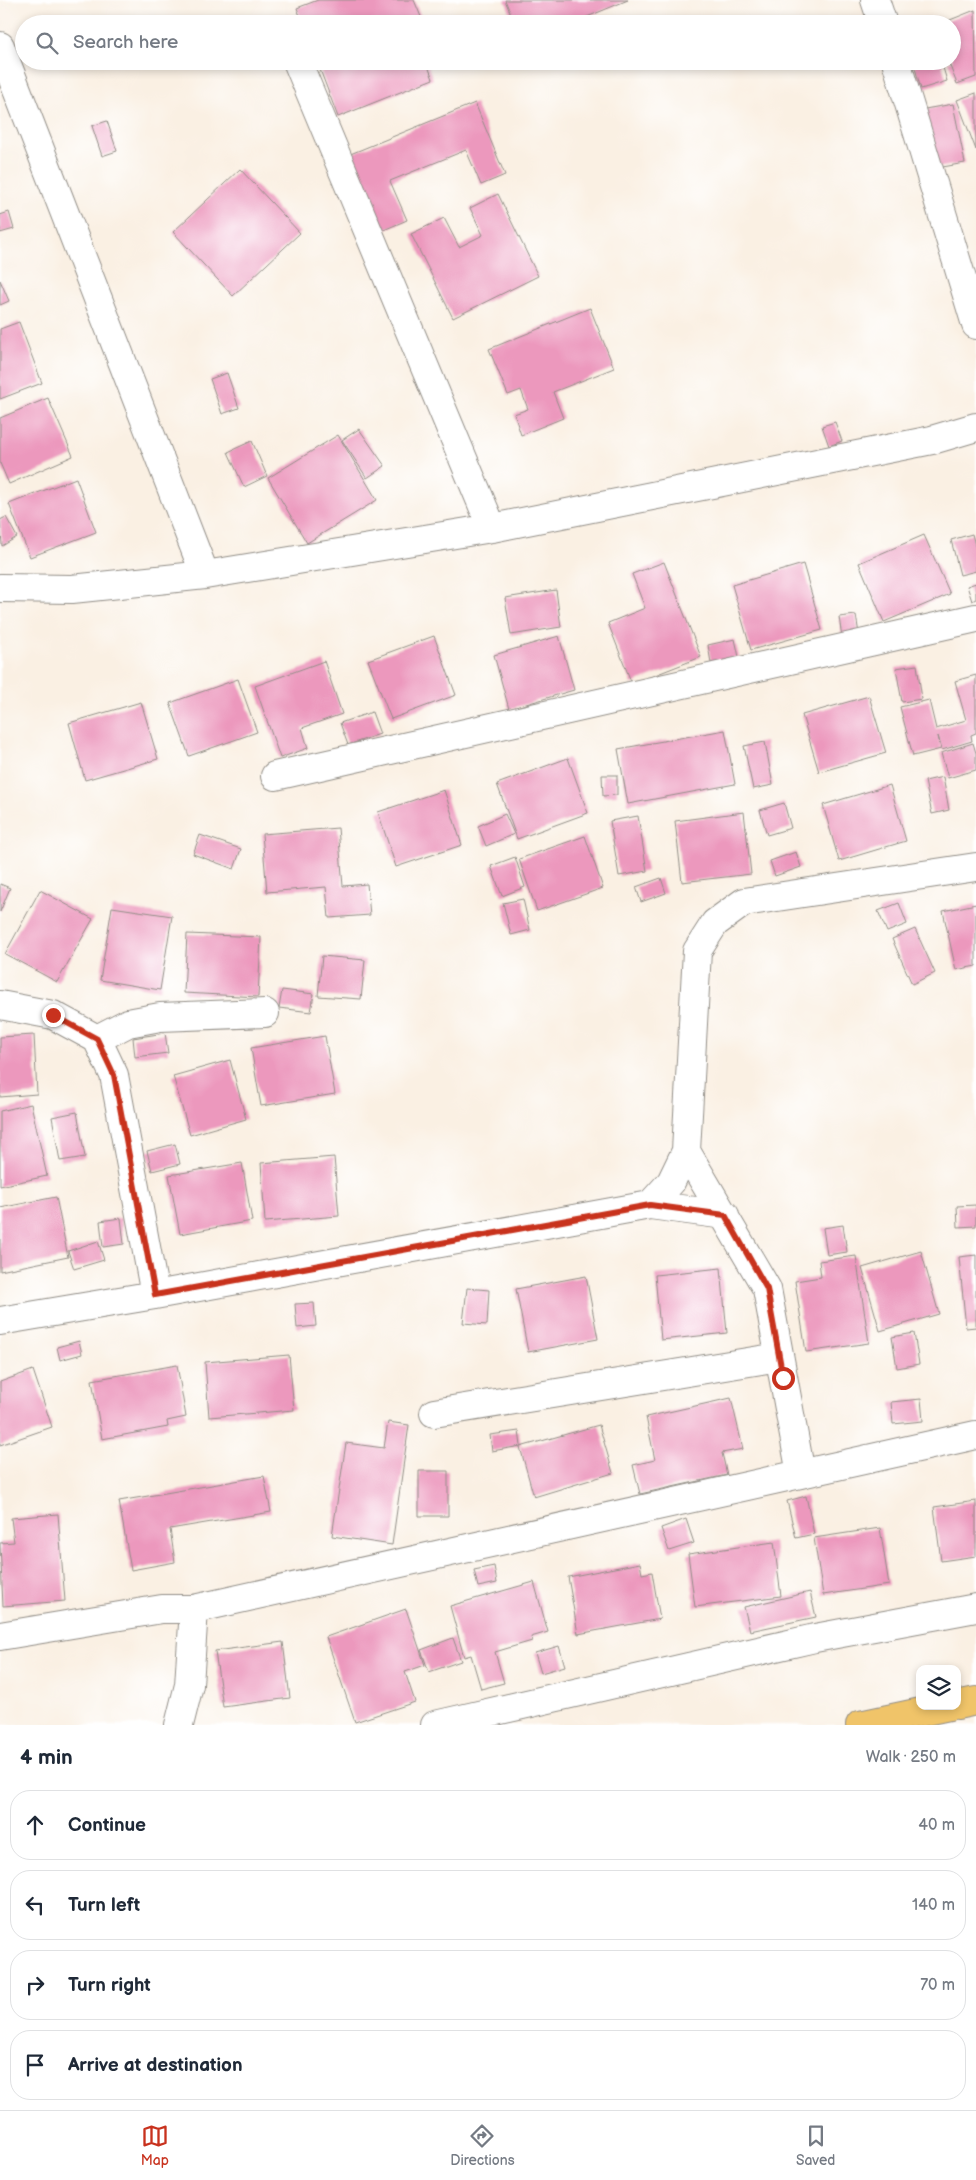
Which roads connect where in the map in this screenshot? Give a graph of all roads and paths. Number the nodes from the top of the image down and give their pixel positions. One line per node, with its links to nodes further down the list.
1 (875, 0): 2 (street)
2 (880, 15)
3 (0, 46): 9 (street)
4 (301, 70): 8 (street)
5 (899, 70): 6 (street)
6 (976, 325)
7 (976, 427): 8 (street)
8 (492, 528): 9 (street)
9 (204, 575): 10 (street)
10 (0, 588)
11 (976, 618): 12 (street)
12 (275, 776)
13 (976, 867): 17 (street)
14 (0, 1005): 16 (street)
15 (265, 1013): 16 (street)
16 (97, 1039): 20 (street)
17 (686, 1152): 18 (street); 19 (street)
18 (650, 1205): 19 (street); 20 (street)
19 (725, 1215): 22 (street)
20 (155, 1295): 21 (street)
21 (0, 1321)
22 (779, 1357): 23 (street); 25 (street)
23 (434, 1413)
24 (976, 1435): 25 (street)
25 (801, 1474): 27 (street)
26 (976, 1608): 33 (street)
27 (194, 1609): 28 (street); 32 (street)
28 (0, 1636)
29 (976, 1701): 30 (main road)
30 (961, 1704)
31 (931, 1710): 34 (main road)
32 (179, 1725)
33 (435, 1725)
34 (860, 1725)

